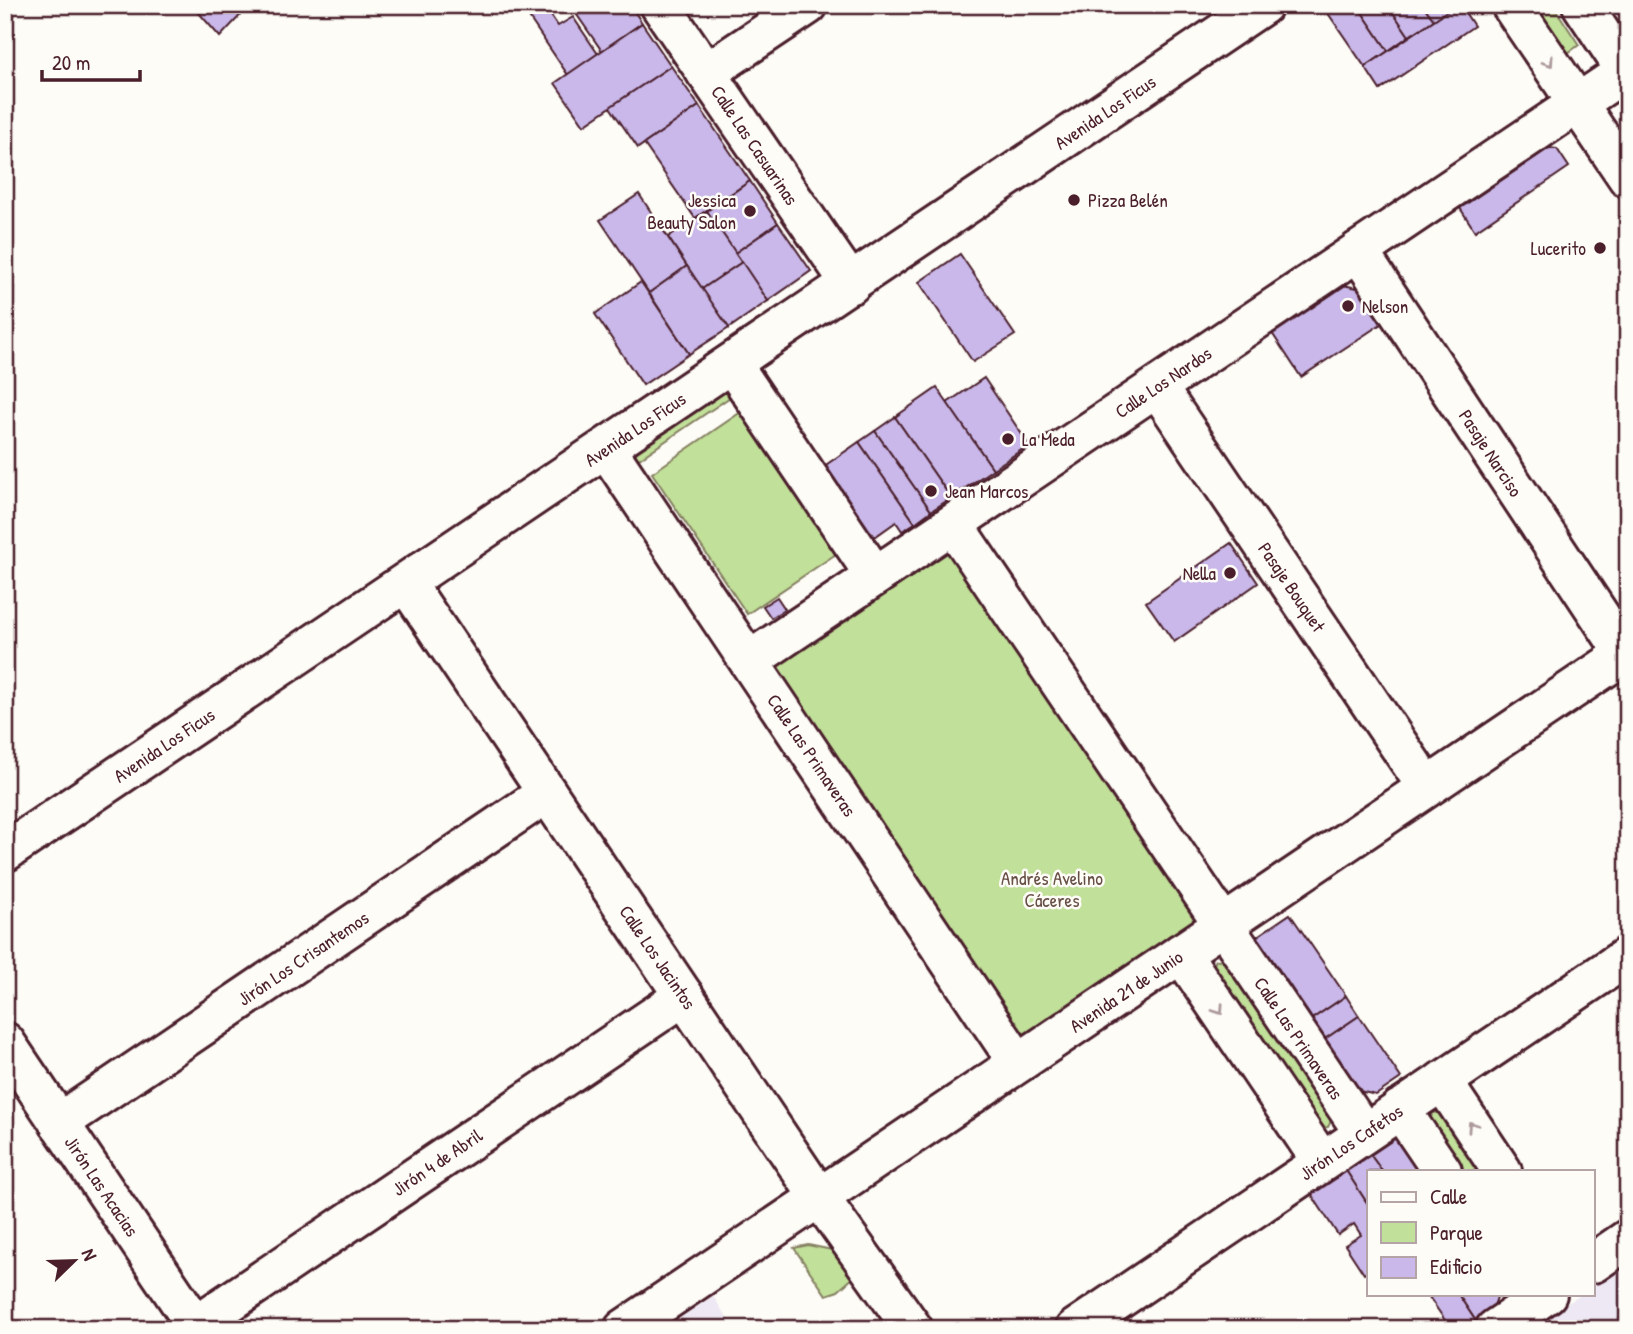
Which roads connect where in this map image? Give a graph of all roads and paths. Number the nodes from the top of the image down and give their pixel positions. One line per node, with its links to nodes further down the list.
1 (660, 5): 6 (street, Calle Las Casuarinas)
2 (808, 5): 6 (street)
3 (1263, 5): 11 (street, Avenida Los Ficus)
4 (1511, 5): 8 (street, one-way to 8)
5 (1582, 5): 7 (street)
6 (706, 73): 11 (street, Calle Las Casuarinas)
7 (1627, 73): 8 (street, Calle Los Nardos)
8 (1577, 103): 9 (street); 10 (street, Calle Los Nardos)
9 (1628, 178)
10 (1358, 251): 13 (street, Calle Los Nardos); 18 (street, Pasaje Narciso)
11 (851, 284): 12 (street, Avenida Los Ficus)
12 (732, 364): 14 (street, Avenida Los Ficus); 16 (street)
13 (1157, 387): 15 (street, Calle Los Nardos); 20 (street, Pasaje Bouquet)
14 (606, 448): 17 (street, Avenida Los Ficus); 19 (street, Calle Las Primaveras)
15 (953, 524): 16 (street, Calle Los Nardos); 23 (street, Calle Las Primaveras)
16 (875, 576): 19 (street, Calle Los Nardos)
17 (406, 583): 21 (street, Calle Los Jacintos); 22 (street, Avenida Los Ficus)
18 (1626, 653): 20 (street, Avenida 21 de Junio)
19 (749, 662): 28 (street, Calle Las Primaveras)
20 (1427, 788): 23 (street, Avenida 21 de Junio)
21 (547, 793): 26 (street, Calle Los Jacintos); 31 (street, Jirón Los Crisantemos)
22 (5, 852)
23 (1223, 925): 24 (street, Avenida 21 de Junio); 32 (street, Calle Las Primaveras)
24 (1181, 953): 28 (street, Avenida 21 de Junio); 33 (street, one-way to 33)
25 (1628, 956): 29 (street, Jirón Los Cafetos)
26 (684, 996): 36 (street, Calle Los Jacintos); 40 (street, Jirón 4 de Abril)
27 (5, 1042): 31 (street, Jirón Las Acacias)
28 (1018, 1063): 36 (street, Avenida 21 de Junio)
29 (1442, 1081): 30 (street, Jirón Los Cafetos); 35 (street, one-way to 29)
30 (1400, 1109): 32 (street, Jirón Los Cafetos); 34 (street)
31 (59, 1123): 40 (street, Jirón Las Acacias)
32 (1364, 1133): 33 (street, Jirón Los Cafetos)
33 (1322, 1162): 43 (street, Jirón Los Cafetos)
34 (1440, 1170)
35 (1501, 1170)
36 (819, 1197): 41 (street, Avenida 21 de Junio); 42 (street, Calle Los Jacintos)
37 (1628, 1239): 38 (street)
38 (1594, 1261)
39 (1534, 1297): 44 (street)
40 (194, 1327)
41 (624, 1329)
42 (913, 1329)
43 (1074, 1329)
44 (1495, 1329)

